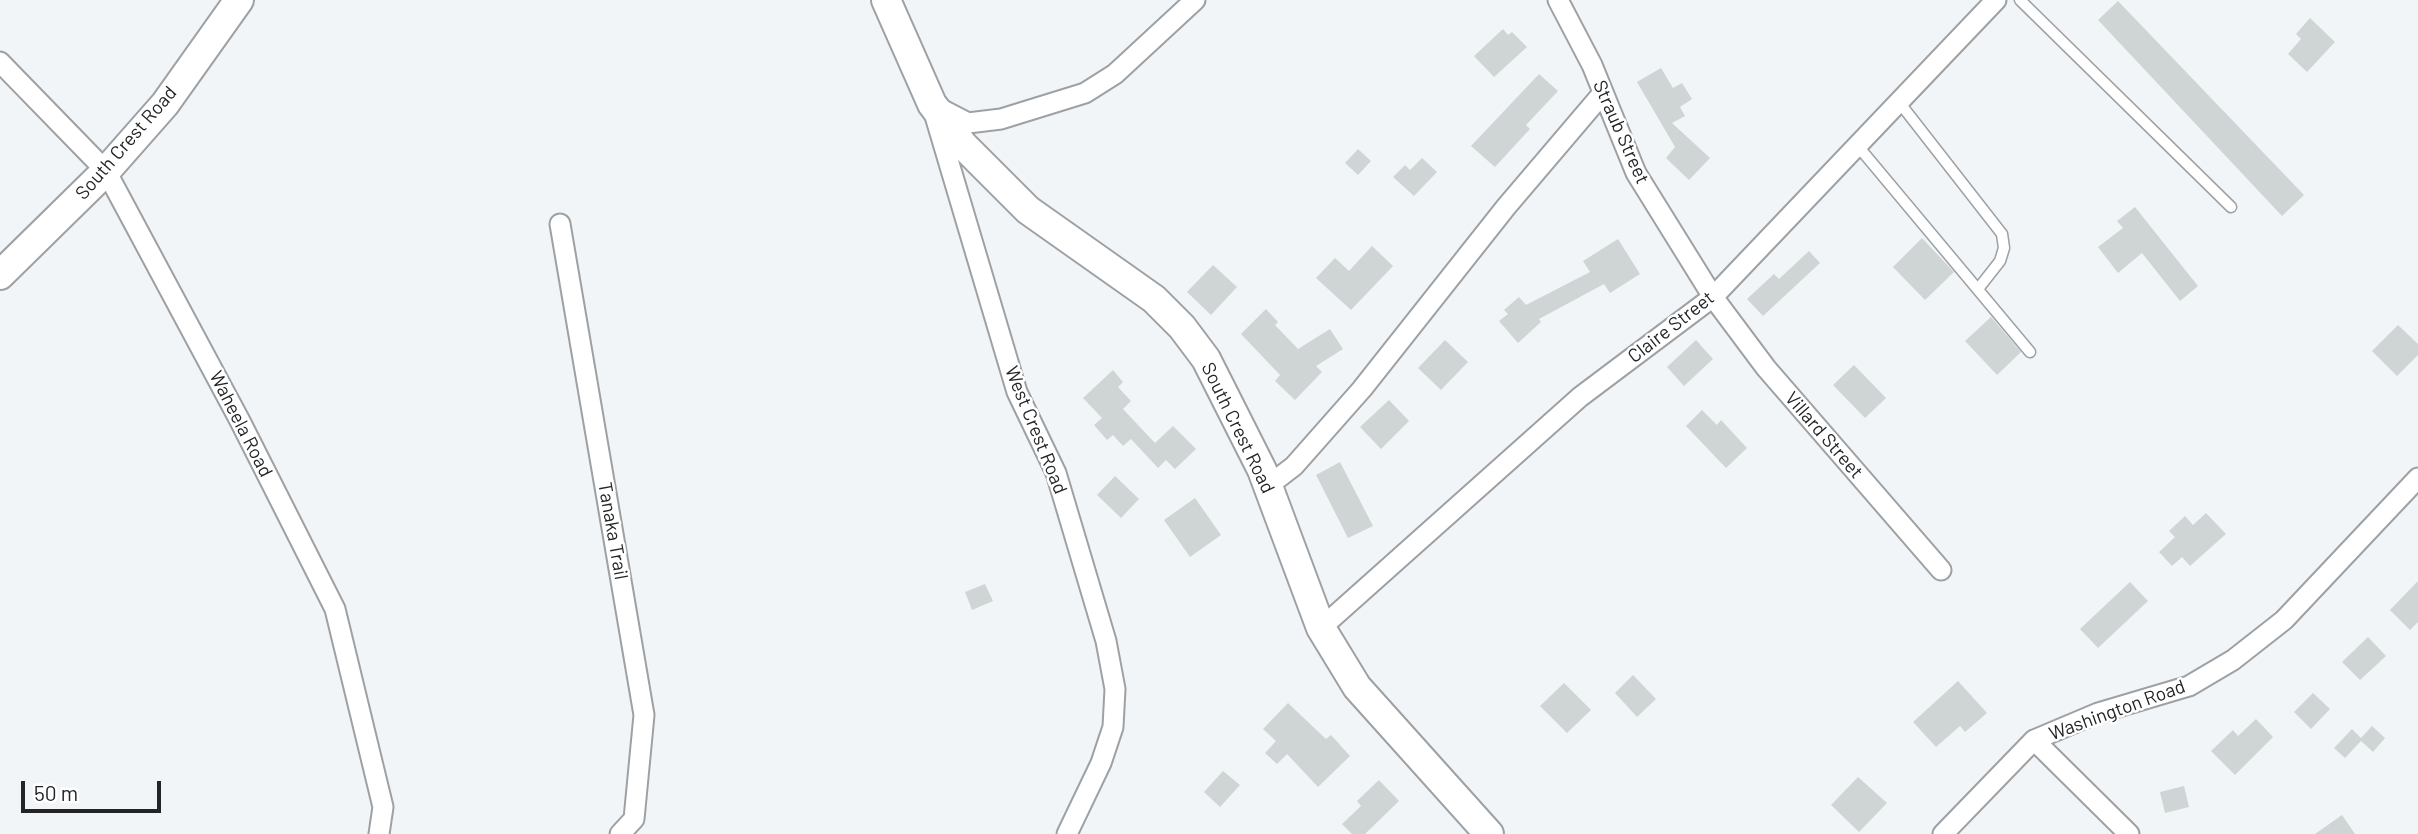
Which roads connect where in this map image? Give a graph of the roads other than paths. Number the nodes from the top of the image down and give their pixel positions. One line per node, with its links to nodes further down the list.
1 (239, 0): 12 (street, South Crest Road)
2 (886, 0): 10 (street, South Crest Road)
3 (1195, 0): 10 (street)
4 (1558, 0): 8 (street, Straub Street)
5 (1996, 0): 9 (street, Claire Street)
6 (2020, 0): 13 (lane)
7 (0, 62): 12 (street, Waheela Road)
8 (1604, 93): 17 (street, Straub Street); 20 (street)
9 (1899, 102): 11 (street, Claire Street); 16 (lane)
10 (932, 104): 20 (street, South Crest Road); 26 (street, West Crest Road)
11 (1857, 145): 16 (lane); 17 (street, Claire Street)
12 (106, 171): 15 (street, South Crest Road); 24 (street, Waheela Road)
13 (2231, 207)
14 (559, 224): 25 (street, Tanaka Trail)
15 (0, 275)
16 (1978, 289): 18 (lane)
17 (1713, 297): 21 (street, Villard Street); 22 (street, Claire Street)
18 (2030, 352)
19 (2418, 478): 23 (street, Washington Road)
20 (1268, 486): 22 (street, South Crest Road)
21 (1941, 570)
22 (1321, 628): 27 (street, South Crest Road)
23 (2034, 740): 28 (street, Washington Road); 29 (street)
24 (379, 834)
25 (620, 834)
26 (1067, 834)
27 (1489, 834)
28 (1943, 834)
29 (2129, 834)

